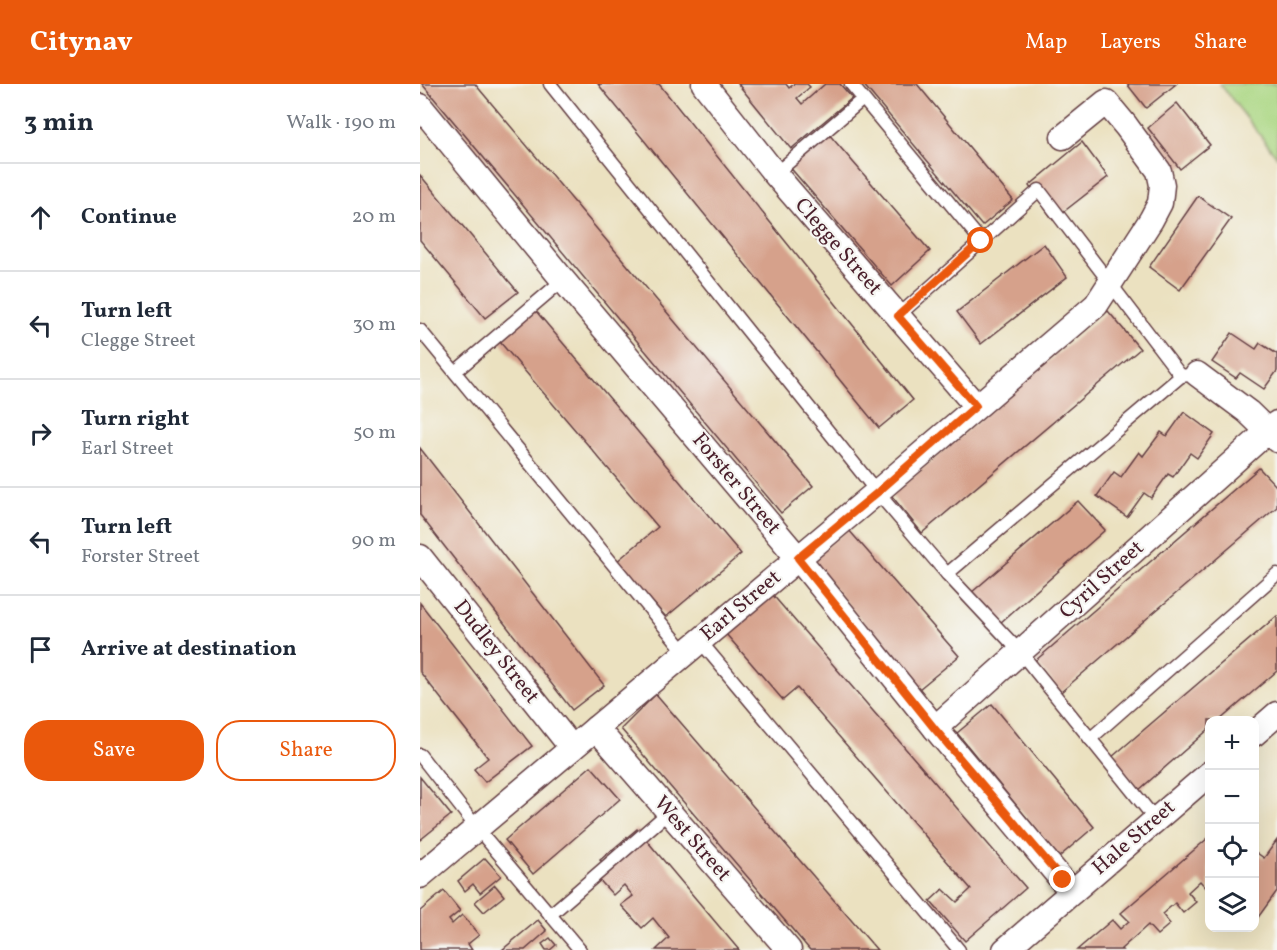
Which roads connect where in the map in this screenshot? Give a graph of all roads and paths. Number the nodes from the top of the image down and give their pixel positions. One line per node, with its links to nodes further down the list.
1 (550, 84): 17 (lane)
2 (704, 84): 7 (street, Clegge Street)
3 (851, 84): 4 (lane)
4 (863, 99): 7 (lane); 8 (lane)
5 (420, 106): 9 (street, Forster Street)
6 (1063, 137): 10 (street, Earl Street)
7 (775, 174): 11 (street, Clegge Street)
8 (981, 241): 10 (lane); 11 (lane)
9 (563, 280): 13 (lane); 19 (street, Forster Street)
10 (1110, 285): 14 (lane); 15 (street, Earl Street)
11 (898, 316): 15 (street, Clegge Street)
12 (420, 330): 13 (lane)
13 (455, 372): 22 (lane)
14 (1189, 375): 16 (street, Cyril Street); 20 (lane)
15 (976, 406): 17 (street, Earl Street)
16 (1274, 432): 23 (street, Cyril Street)
17 (878, 492): 19 (street, Earl Street); 20 (lane)
18 (420, 556): 29 (street, Dudley Street)
19 (798, 558): 22 (street, Earl Street); 26 (street, Forster Street)
20 (947, 574): 23 (lane)
21 (1277, 574): 28 (lane)
22 (693, 647): 25 (street, Earl Street); 40 (lane)
23 (1021, 653): 26 (street, Cyril Street); 28 (lane)
24 (1277, 714): 27 (street)
25 (596, 728): 29 (street, Earl Street); 32 (street, West Street)
26 (934, 728): 36 (street, Forster Street)
27 (1259, 730)
28 (1090, 739): 33 (lane)
29 (572, 748): 34 (street, Earl Street)
30 (420, 756): 34 (lane)
31 (1205, 776): 33 (street, Hale Street)
32 (669, 812): 37 (lane); 39 (street, West Street)
33 (1155, 819): 36 (street, Hale Street)
34 (477, 828): 35 (street, Earl Street); 37 (lane)
35 (420, 876)
36 (1072, 892): 41 (street, Hale Street)
37 (550, 915): 38 (lane)
38 (580, 950)
39 (789, 950)
40 (959, 950)
41 (1005, 950)

